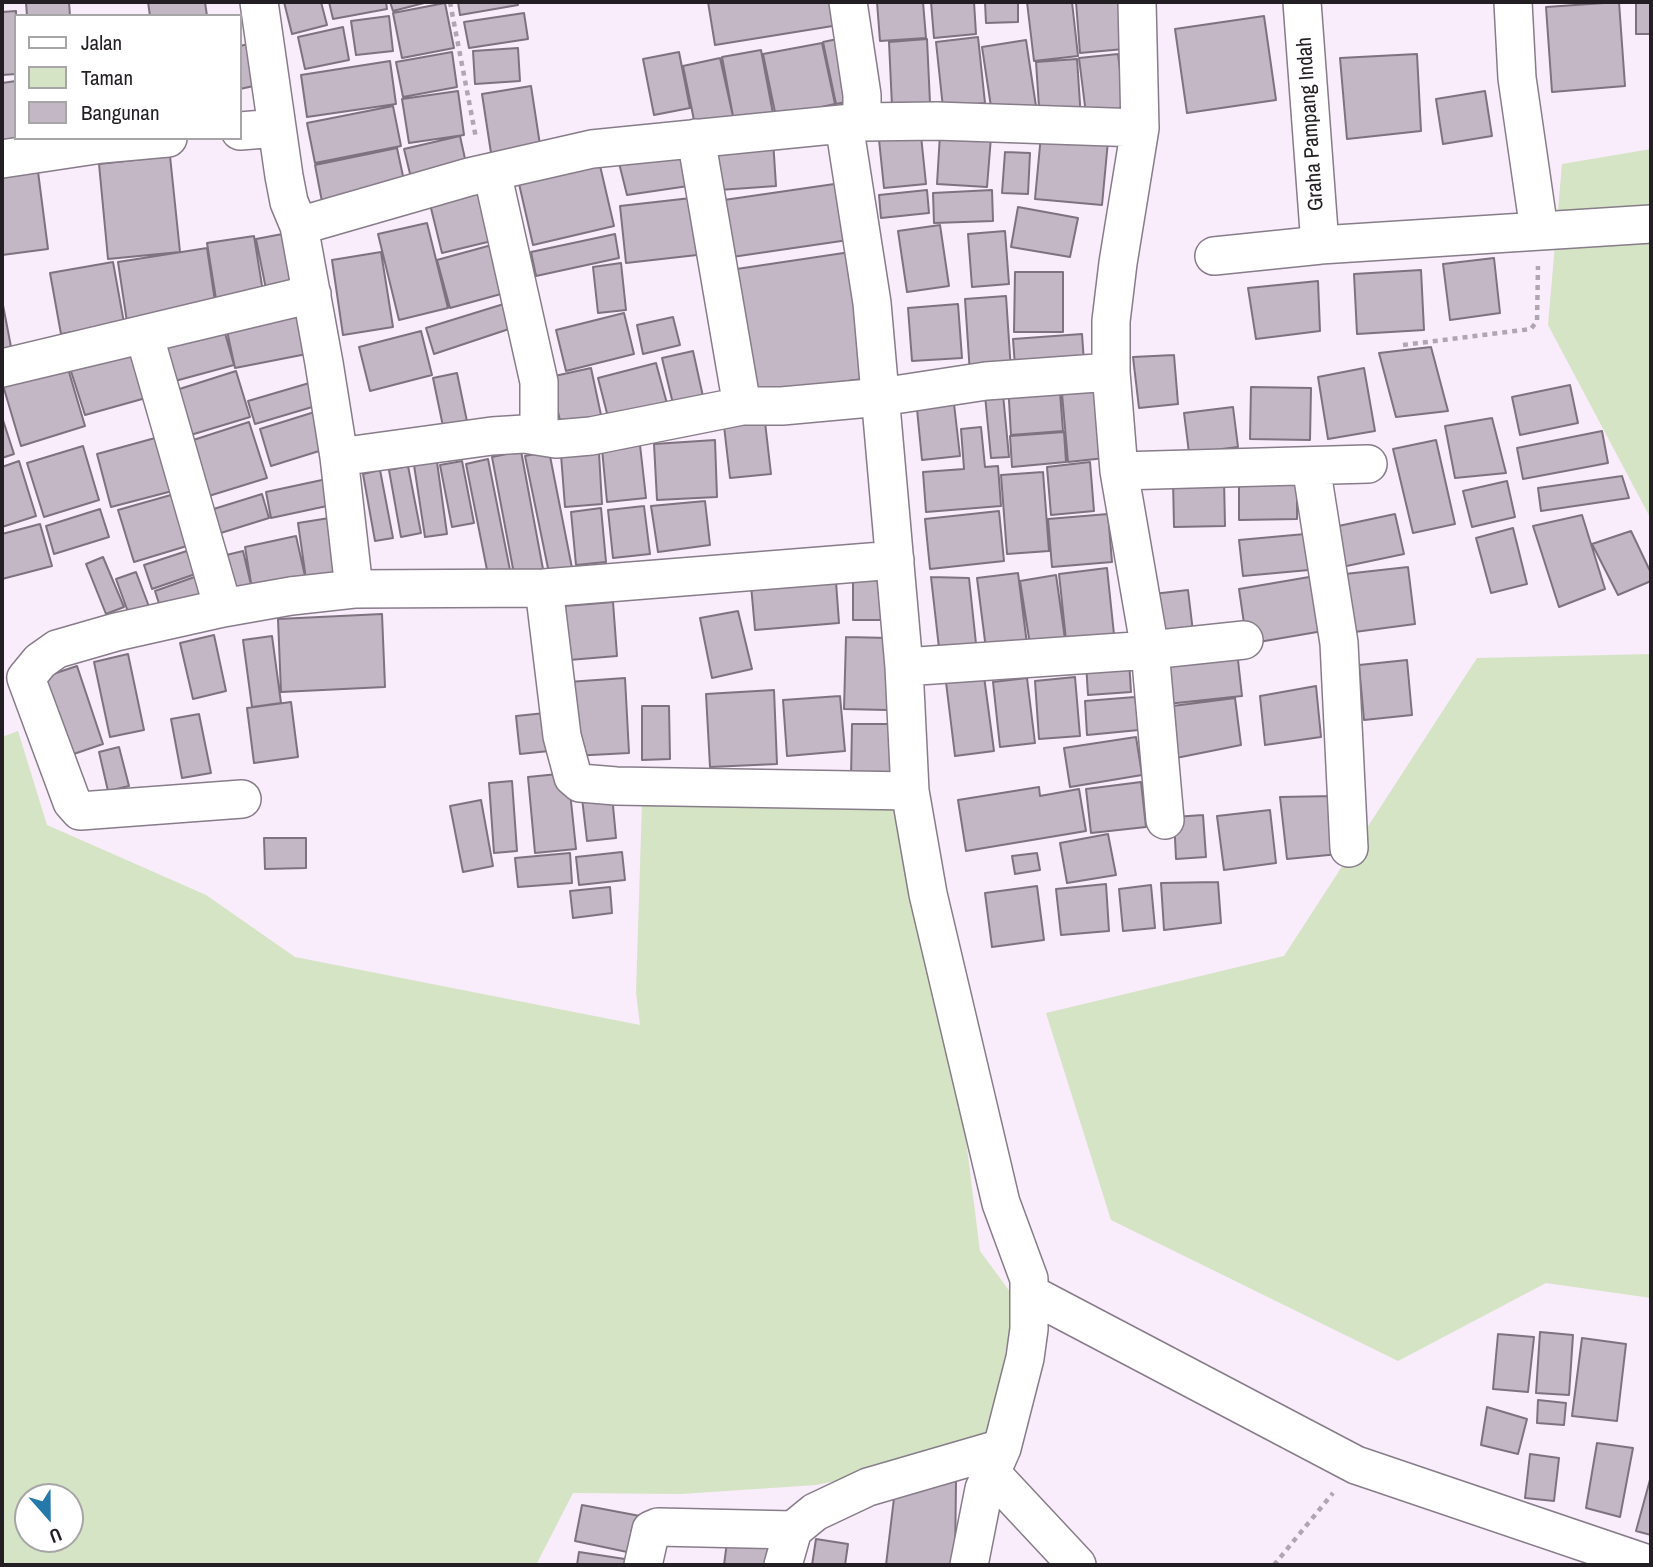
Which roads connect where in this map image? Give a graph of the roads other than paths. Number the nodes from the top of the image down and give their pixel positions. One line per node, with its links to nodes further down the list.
1 (259, 2): 7 (street)
2 (848, 2): 6 (street)
3 (1138, 2): 8 (street)
4 (1302, 2): 17 (street, Graha Pampang Indah)
5 (1513, 2): 16 (street)
6 (853, 123): 8 (street); 10 (street); 23 (street)
7 (277, 128): 9 (street); 15 (street)
8 (1140, 128): 22 (street)
9 (242, 131)
10 (696, 138): 13 (street); 24 (street)
11 (146, 140): 12 (street)
12 (2, 159)
13 (487, 173): 15 (street); 25 (street)
14 (1651, 224): 16 (street)
15 (299, 226): 19 (street)
16 (1539, 230): 17 (street)
17 (1321, 245): 18 (street)
18 (1214, 256)
19 (312, 294): 20 (street); 26 (street)
20 (144, 334): 21 (street); 33 (street)
21 (2, 368)
22 (1111, 372): 23 (street); 29 (street)
23 (881, 397): 24 (street); 30 (street)
24 (742, 406): 25 (street)
25 (539, 435): 26 (street)
26 (339, 457): 32 (street)
27 (1368, 464): 28 (street)
28 (1311, 466): 29 (street); 40 (street)
29 (1119, 471): 35 (street)
30 (895, 560): 31 (street); 36 (street)
31 (544, 588): 32 (street); 37 (street)
32 (355, 589): 33 (street)
33 (223, 608): 38 (street)
34 (1244, 640): 35 (street)
35 (1150, 650): 36 (street); 39 (street)
36 (904, 667): 37 (street)
37 (911, 791): 41 (street)
38 (242, 799)
39 (1164, 820)
40 (1349, 848)
41 (1029, 1293): 42 (street); 44 (street)
42 (997, 1461): 43 (street); 47 (street); 48 (street)
43 (793, 1530): 45 (street); 46 (street)
44 (1651, 1564)
45 (643, 1565)
46 (783, 1565)
47 (969, 1565)
48 (1077, 1565)

